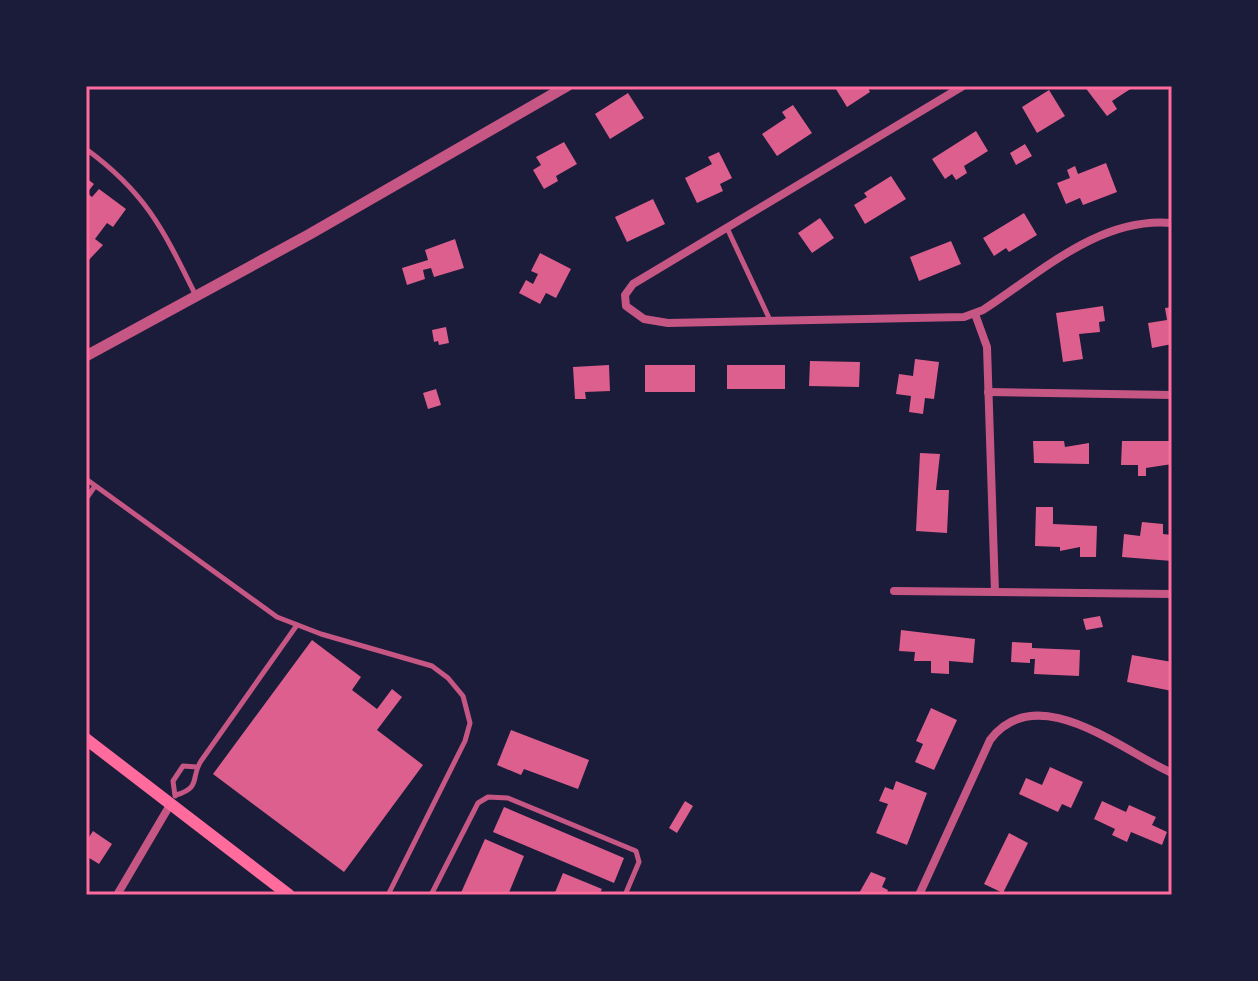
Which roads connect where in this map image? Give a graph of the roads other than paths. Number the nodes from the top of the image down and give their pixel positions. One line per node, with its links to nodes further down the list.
1 (567, 86): 6 (street)
2 (963, 86): 5 (street)
3 (86, 149): 6 (lane)
4 (1172, 223): 7 (street)
5 (727, 228): 8 (lane); 8 (street)
6 (195, 294): 9 (street)
7 (975, 314): 8 (street); 10 (street)
8 (770, 321)
9 (86, 356)
10 (988, 392): 11 (street); 16 (street)
11 (1172, 395)
12 (86, 479): 13 (lane)
13 (95, 486): 14 (lane); 18 (lane)
14 (86, 499)
15 (894, 591): 16 (street)
16 (995, 592): 17 (street)
17 (1172, 594)
18 (297, 625): 20 (lane); 25 (lane)
19 (86, 739): 22 (main road)
20 (197, 767): 22 (lane); 22 (lane)
21 (1172, 773): 28 (street)
22 (173, 800): 23 (main road); 24 (street)
23 (281, 893)
24 (117, 895)
25 (388, 895)
26 (431, 895): 27 (lane)
27 (625, 895)
28 (919, 895)

